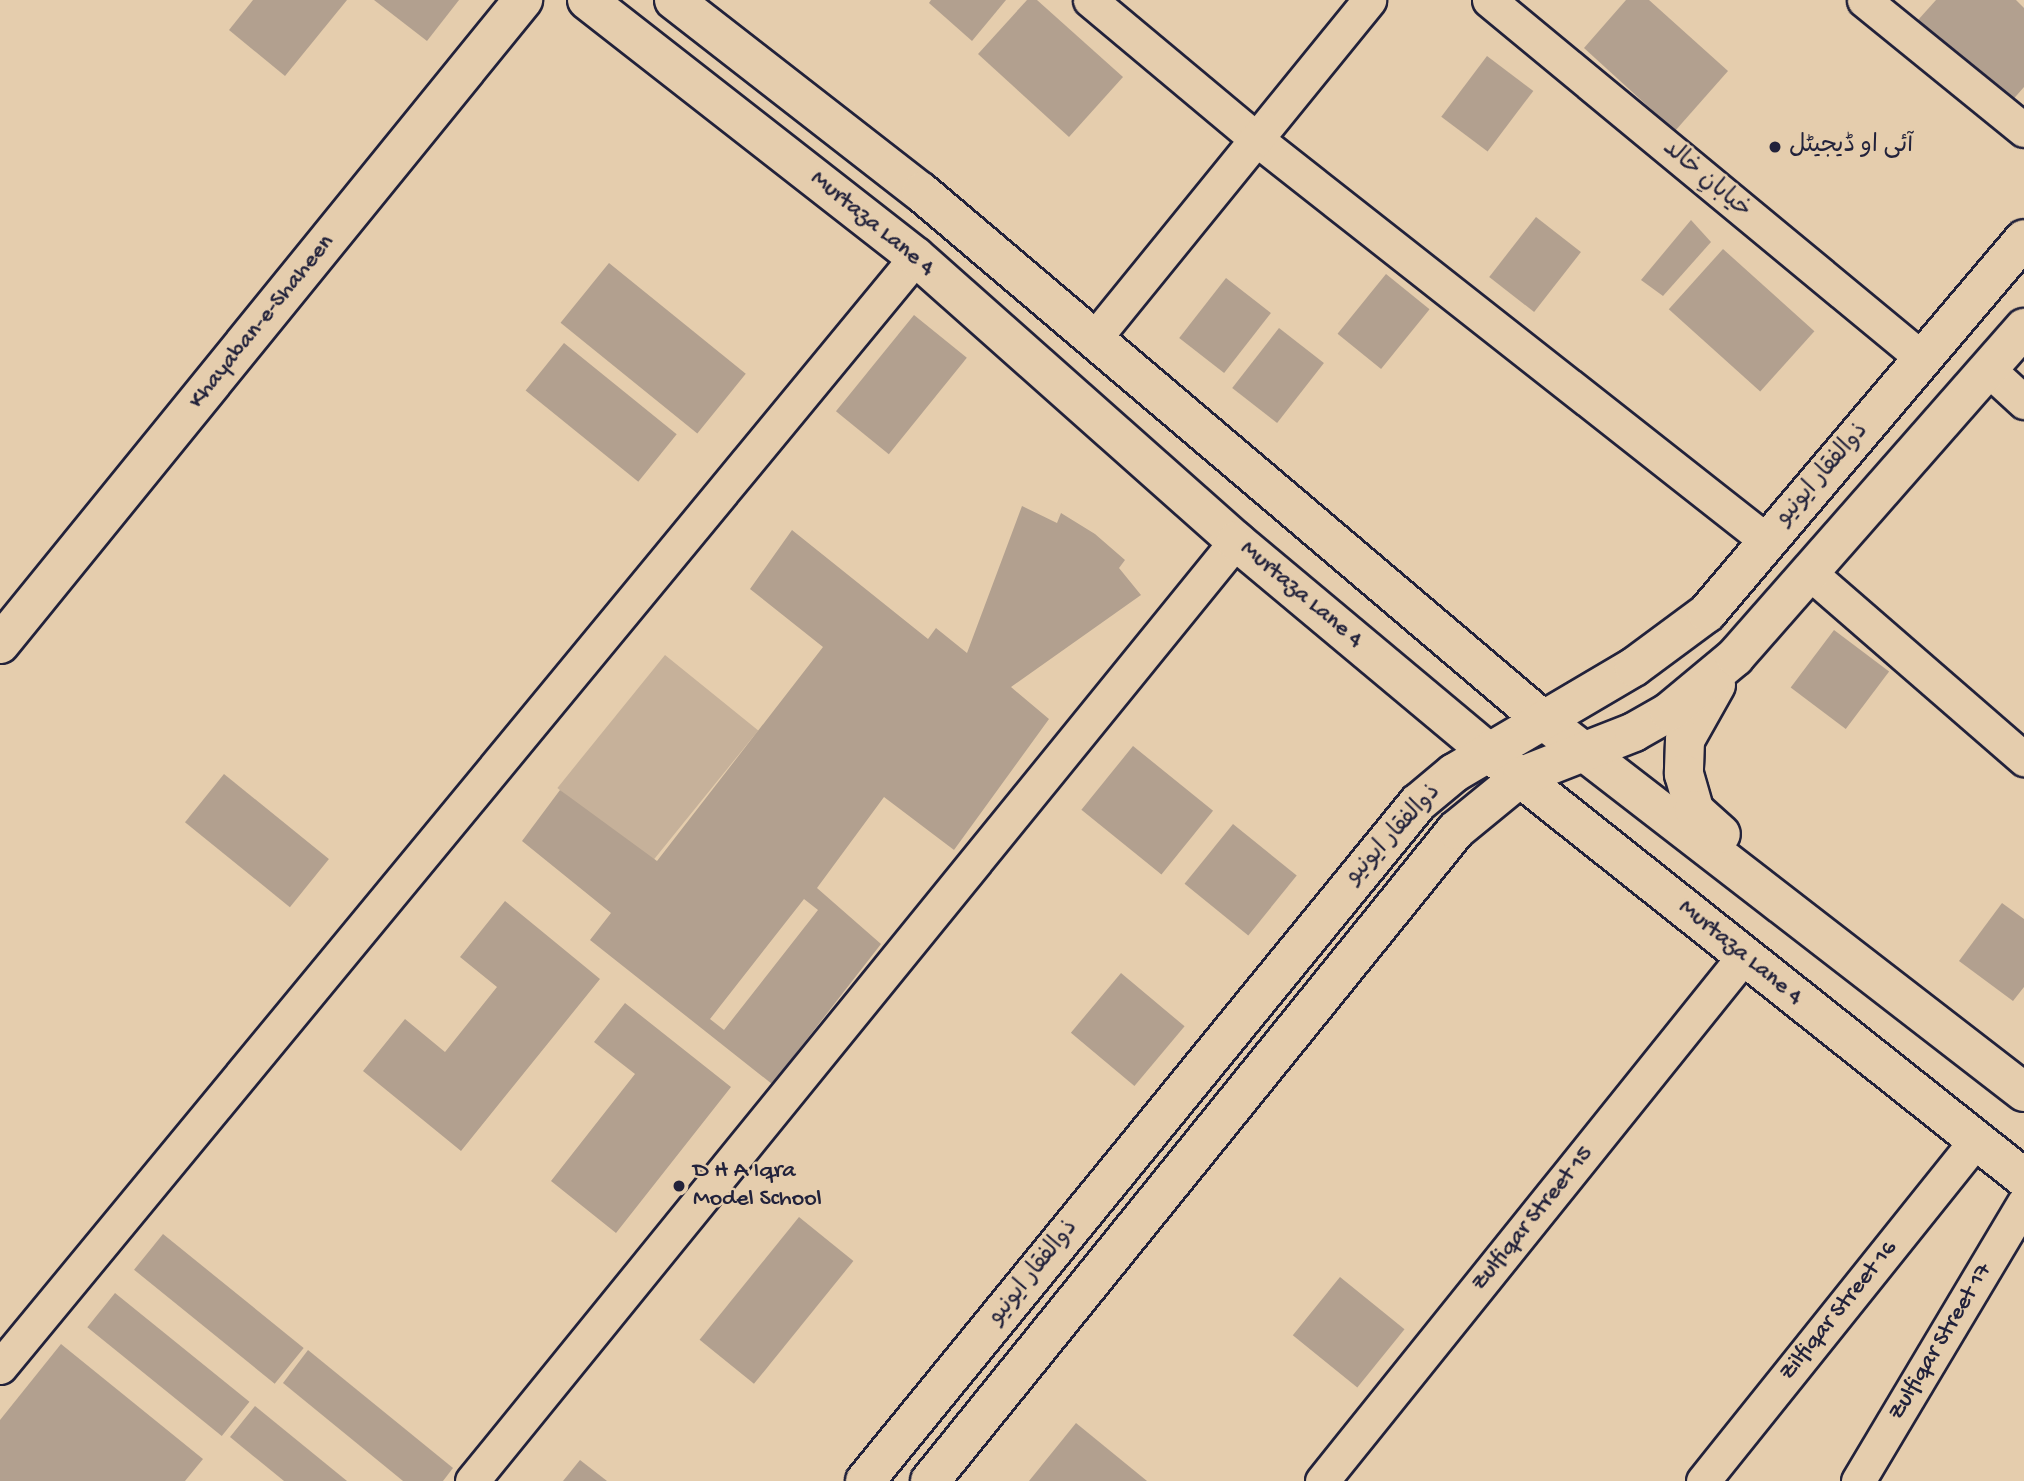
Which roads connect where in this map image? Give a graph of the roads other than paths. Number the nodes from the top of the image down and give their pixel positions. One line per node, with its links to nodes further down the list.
1 (523, 0): 20 (street, Khayaban-e-Shaheen)
2 (587, 0): 11 (street, Murtaza Lane 4)
3 (674, 0): 13 (street)
4 (1090, 0): 9 (street)
5 (1369, 0): 9 (street)
6 (1489, 0): 14 (street, خیابانِ خالد)
7 (1864, 0): 8 (street)
8 (2024, 130)
9 (1255, 138): 13 (street); 18 (street)
10 (2024, 239): 14 (street, ذوالفقار ایونیو)
11 (916, 257): 17 (street, Murtaza Lane 4); 33 (street)
12 (2024, 328): 15 (street, ذوالفقار ایونیو)
13 (1093, 340): 22 (street)
14 (1923, 359): 18 (street, ذوالفقار ایونیو)
15 (1988, 369): 16 (street); 19 (street, ذوالفقار ایونیو)
16 (2024, 402)
17 (1236, 541): 24 (street, Murtaza Lane 4); 34 (street)
18 (1767, 541): 22 (street, ذوالفقار ایونیو)
19 (1810, 573): 21 (street, ذوالفقار ایونیو); 25 (street)
20 (0, 644)
21 (1735, 657): 23 (street, ذوالفقار ایونیو); 27 (street)
22 (1543, 720): 23 (street); 24 (street, ذوالفقار ایونیو)
23 (1588, 750): 26 (street, ذوالفقار ایونیو); 27 (street)
24 (1489, 752): 26 (street, Murtaza Lane 4); 35 (street, ذوالفقار ایونیو)
25 (2024, 759)
26 (1521, 776): 28 (street, Murtaza Lane 4); 36 (street, ذوالفقار ایونیو)
27 (1767, 891): 29 (street)
28 (1744, 956): 30 (street, Murtaza Lane 4); 37 (street, Zulfiqar Street 15)
29 (2024, 1092)
30 (1976, 1140): 31 (street, Murtaza Lane 4); 38 (street, Zilfiqar Street 16)
31 (2024, 1178)
32 (2024, 1203): 39 (street, Zulfiqar Street 17)
33 (0, 1367)
34 (472, 1481)
35 (865, 1481)
36 (930, 1481)
37 (1322, 1481)
38 (1703, 1481)
39 (1858, 1481)

